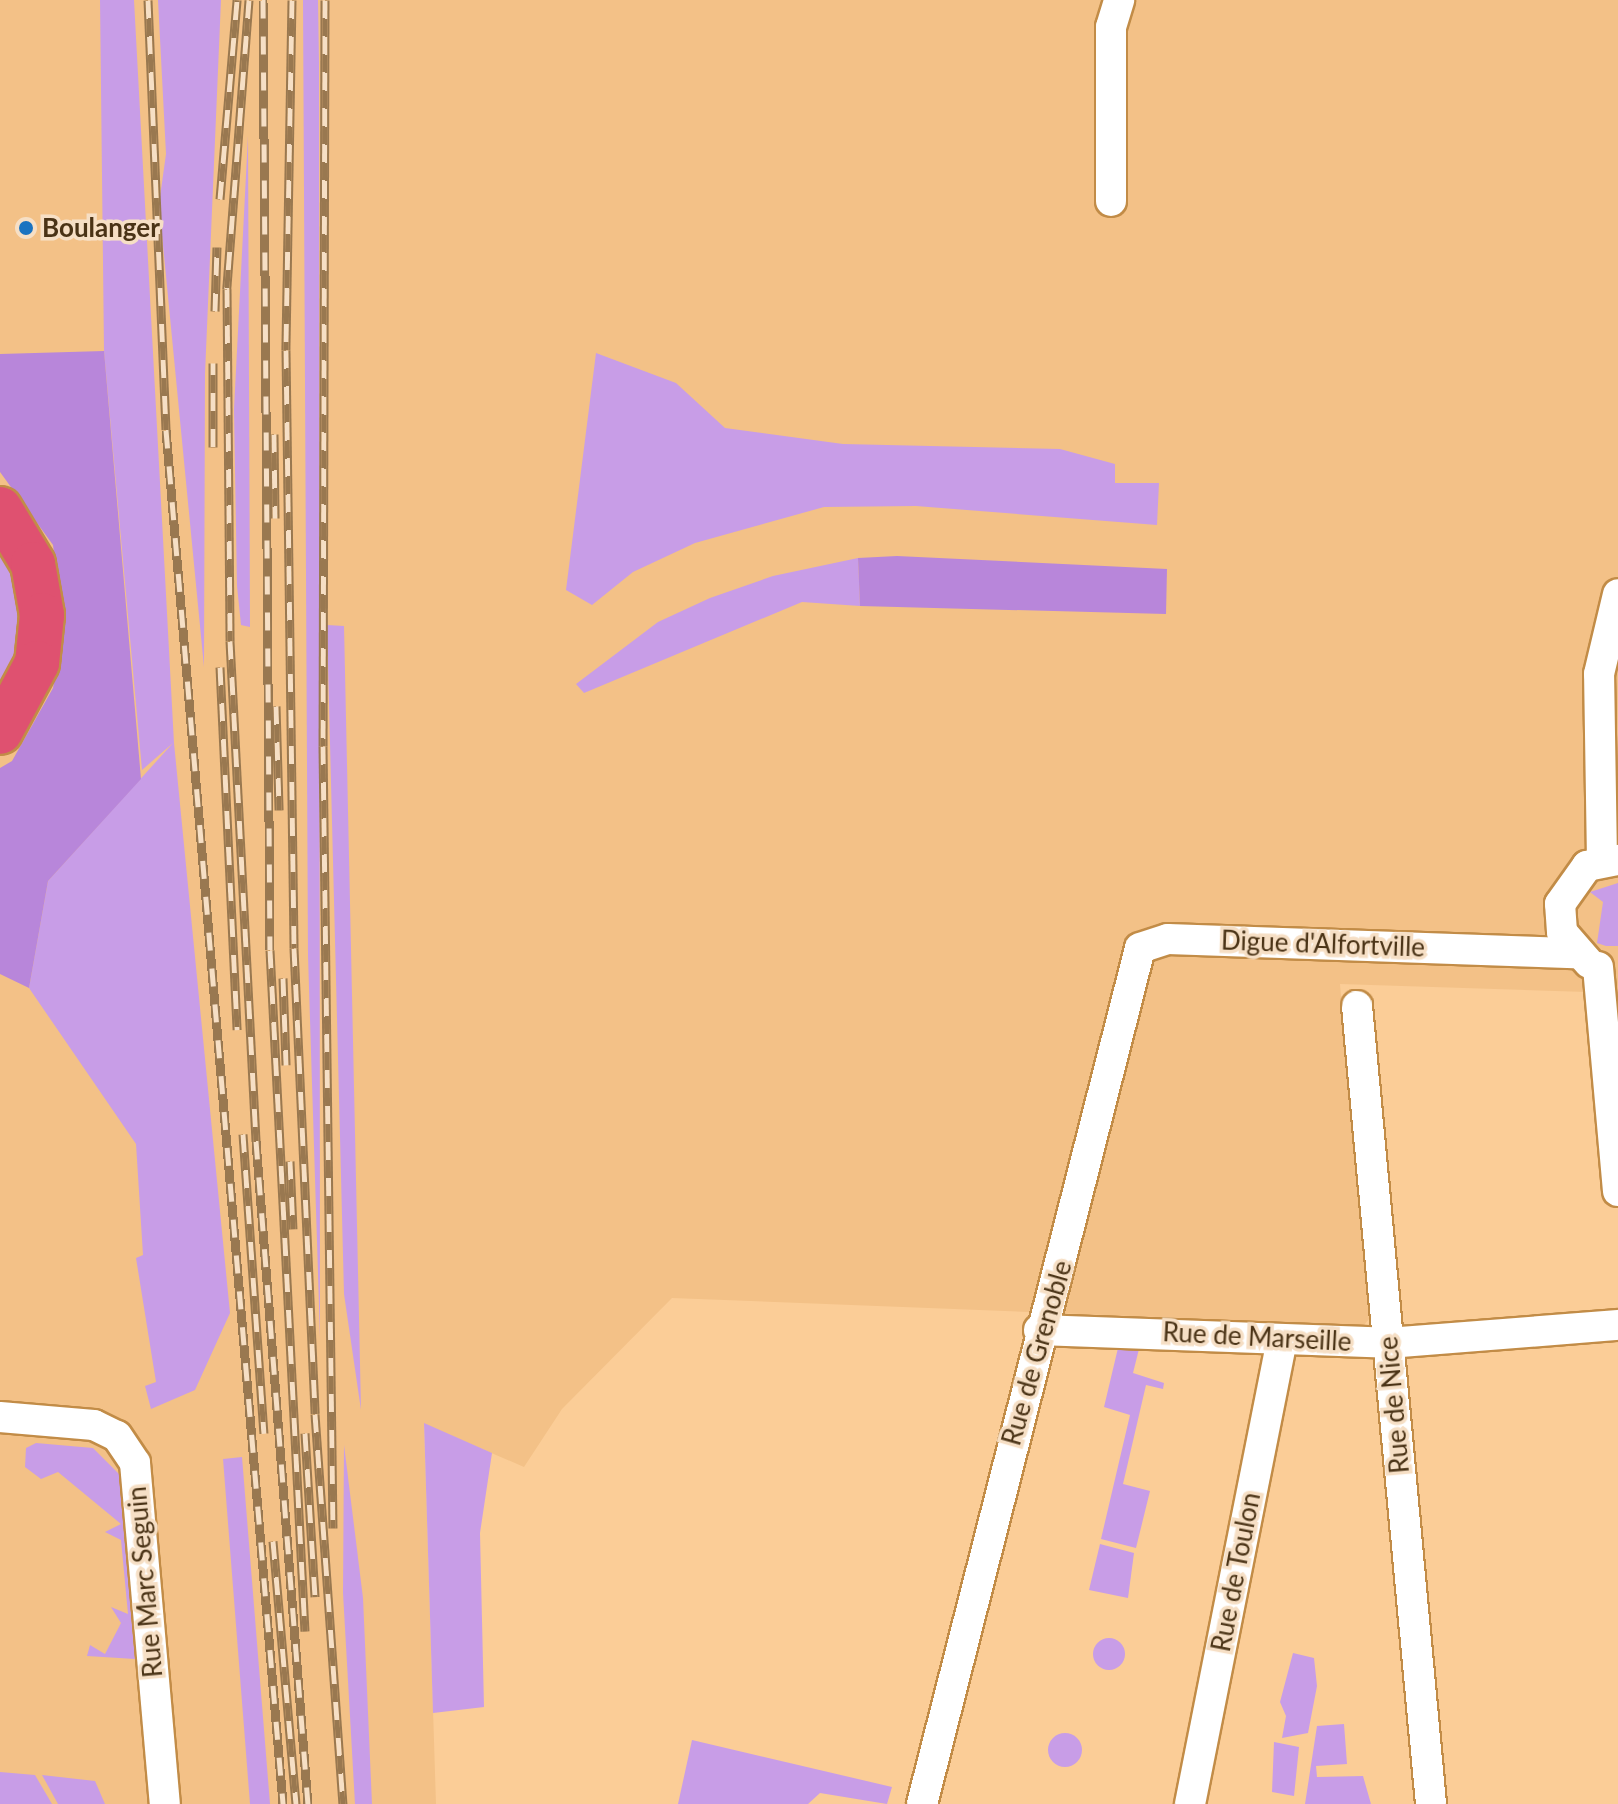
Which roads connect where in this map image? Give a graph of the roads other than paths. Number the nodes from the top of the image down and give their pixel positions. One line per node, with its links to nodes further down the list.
1 (1119, 0): 2 (street)
2 (1111, 201)
3 (0, 509): 5 (highway)
4 (1618, 594): 6 (street)
5 (0, 732)
6 (1610, 860): 7 (street)
7 (1559, 920): 9 (street); 10 (street)
8 (1140, 948): 9 (street, Digue d'Alfortville); 14 (street, Rue de Grenoble)
9 (1509, 949): 10 (street, Digue d'Alfortville)
10 (1597, 963): 12 (street)
11 (1357, 1006): 16 (street, Rue de Nice)
12 (1618, 1191)
13 (1618, 1325): 16 (street, Rue de Marseille)
14 (1039, 1330): 15 (street, Rue de Marseille); 19 (street, Rue de Grenoble)
15 (1282, 1340): 16 (street, Rue de Marseille); 20 (street, Rue de Toulon)
16 (1388, 1343): 21 (street, Rue de Nice)
17 (0, 1417): 18 (street, Rue Marc Seguin)
18 (165, 1804)
19 (922, 1804)
20 (1190, 1804)
21 (1431, 1804)

